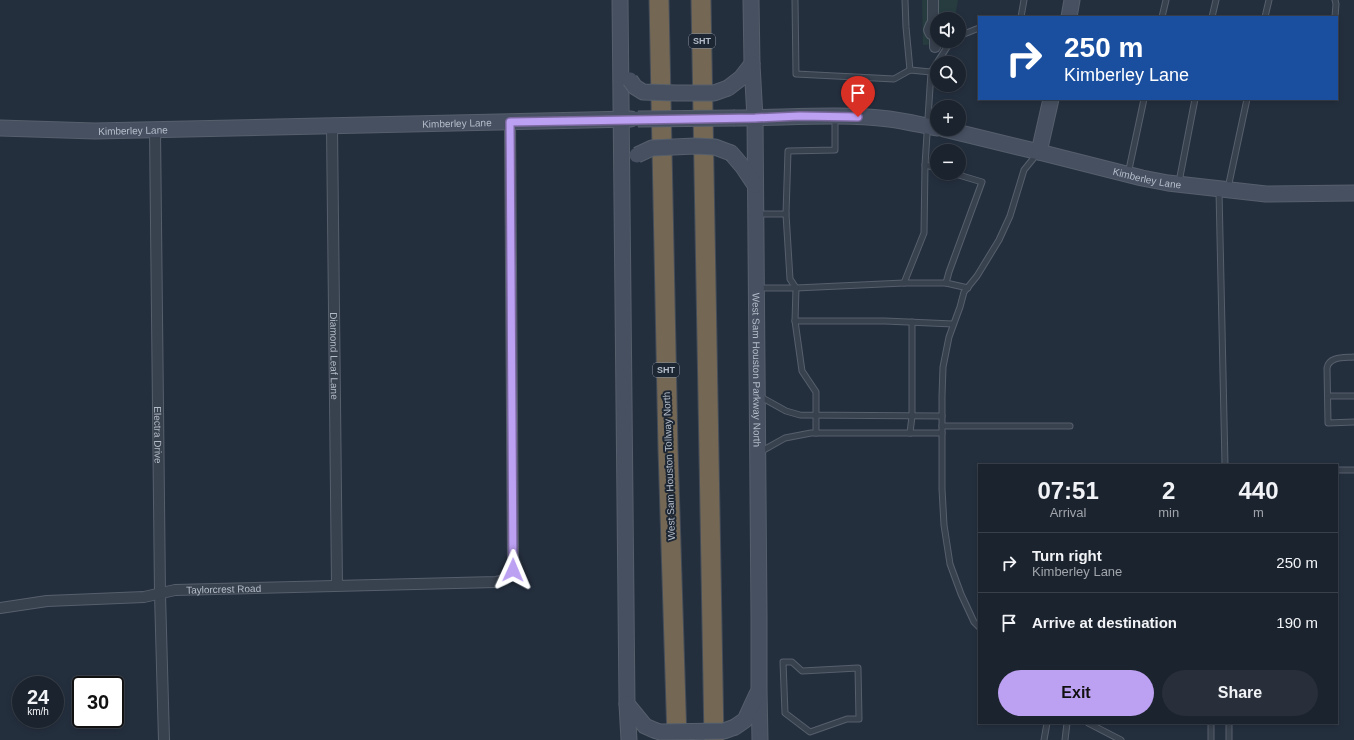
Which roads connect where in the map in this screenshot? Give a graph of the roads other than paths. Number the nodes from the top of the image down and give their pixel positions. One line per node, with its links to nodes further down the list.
1 (620, 0): 23 (main road)
2 (659, 0): 92 (highway, West Sam Houston Tollway North / SHT)
3 (701, 0): 93 (highway, SHT)
4 (751, 0): 24 (main road, West Sam Houston Parkway North)
5 (795, 0): 25 (lane)
6 (905, 0): 25 (lane)
7 (933, 0): 14 (street)
8 (1024, 0): 15 (lane)
9 (1072, 0): 16 (main road)
10 (1166, 0): 17 (lane)
11 (1216, 0): 18 (lane)
12 (1269, 0): 19 (lane)
13 (1335, 0): 20 (lane)
14 (934, 12)
15 (1021, 16)
16 (1069, 16)
17 (1162, 16)
18 (1212, 16)
19 (1265, 16)
20 (1335, 16)
21 (978, 28): 22 (lane)
22 (966, 33)
23 (621, 62): 24 (main road, bridge); 33 (main road)
24 (752, 64): 32 (main road, West Sam Houston Parkway North)
25 (910, 70): 26 (lane)
26 (930, 72)
27 (1051, 100): 41 (main road)
28 (1144, 100): 45 (lane)
29 (1195, 100): 47 (lane)
30 (1247, 100): 49 (lane)
31 (835, 116): 32 (main road, Kimberley Lane); 36 (main road, Kimberley Lane); 52 (lane)
32 (755, 118): 33 (main road, Kimberley Lane, bridge); 48 (main road, West Sam Houston Parkway North)
33 (622, 119): 34 (main road, Kimberley Lane); 44 (main road)
34 (510, 122): 35 (main road, Kimberley Lane); 78 (street, Taylorcrest Road)
35 (332, 127): 38 (main road, Kimberley Lane); 78 (street, Diamond Leaf Lane)
36 (930, 127)
37 (0, 128): 38 (main road, Kimberley Lane)
38 (155, 130): 79 (street, Electra Drive)
39 (966, 134): 41 (main road, Kimberley Lane)
40 (930, 136): 42 (lane)
41 (1039, 152): 45 (main road, Kimberley Lane); 57 (lane)
42 (925, 165): 43 (lane); 53 (lane)
43 (930, 166)
44 (622, 175): 48 (main road, bridge); 84 (main road)
45 (1128, 175): 47 (main road, Kimberley Lane)
46 (966, 177): 54 (lane)
47 (1178, 184): 49 (main road, Kimberley Lane)
48 (755, 185): 51 (main road, West Sam Houston Parkway North)
49 (1223, 190): 50 (main road, Kimberley Lane); 75 (lane)
50 (1354, 193)
51 (756, 214): 52 (lane); 55 (main road, West Sam Houston Parkway North)
52 (786, 214): 56 (lane)
53 (904, 283): 54 (lane); 56 (lane)
54 (946, 283): 57 (lane)
55 (756, 288): 56 (lane); 62 (main road, West Sam Houston Parkway North)
56 (796, 288): 58 (lane)
57 (968, 288): 60 (lane)
58 (795, 321): 59 (lane); 65 (lane)
59 (912, 322): 60 (lane); 66 (lane)
60 (953, 324): 67 (lane)
61 (1354, 357): 63 (lane)
62 (757, 395): 65 (lane); 74 (main road, West Sam Houston Parkway North)
63 (1328, 396): 64 (lane); 68 (lane)
64 (1354, 396)
65 (816, 416): 66 (lane); 71 (lane)
66 (912, 416): 67 (lane); 72 (lane)
67 (942, 416): 69 (lane)
68 (1354, 422)
69 (942, 426): 70 (lane); 73 (lane)
70 (1070, 426)
71 (816, 433): 72 (lane); 74 (lane)
72 (910, 433): 73 (lane)
73 (942, 433): 81 (lane)
74 (758, 454): 83 (main road, West Sam Houston Parkway North)
75 (1225, 464)
76 (1338, 470): 77 (lane)
77 (1354, 470)
78 (337, 585): 79 (street, Taylorcrest Road)
79 (160, 594): 80 (street, Taylorcrest Road); 90 (street, Electra Drive)
80 (0, 608)
81 (978, 627)
82 (783, 662): 82 (lane)
83 (759, 690): 84 (main road, bridge); 94 (main road, West Sam Houston Parkway North)
84 (627, 704): 91 (main road)
85 (1047, 724): 95 (lane)
86 (1067, 724): 96 (lane)
87 (1090, 724): 97 (lane)
88 (1211, 724): 98 (lane)
89 (1229, 724): 99 (lane)
90 (164, 740)
91 (629, 740)
92 (678, 740)
93 (714, 740)
94 (760, 740)
95 (1044, 740)
96 (1065, 740)
97 (1121, 740)
98 (1211, 740)
99 (1229, 740)

